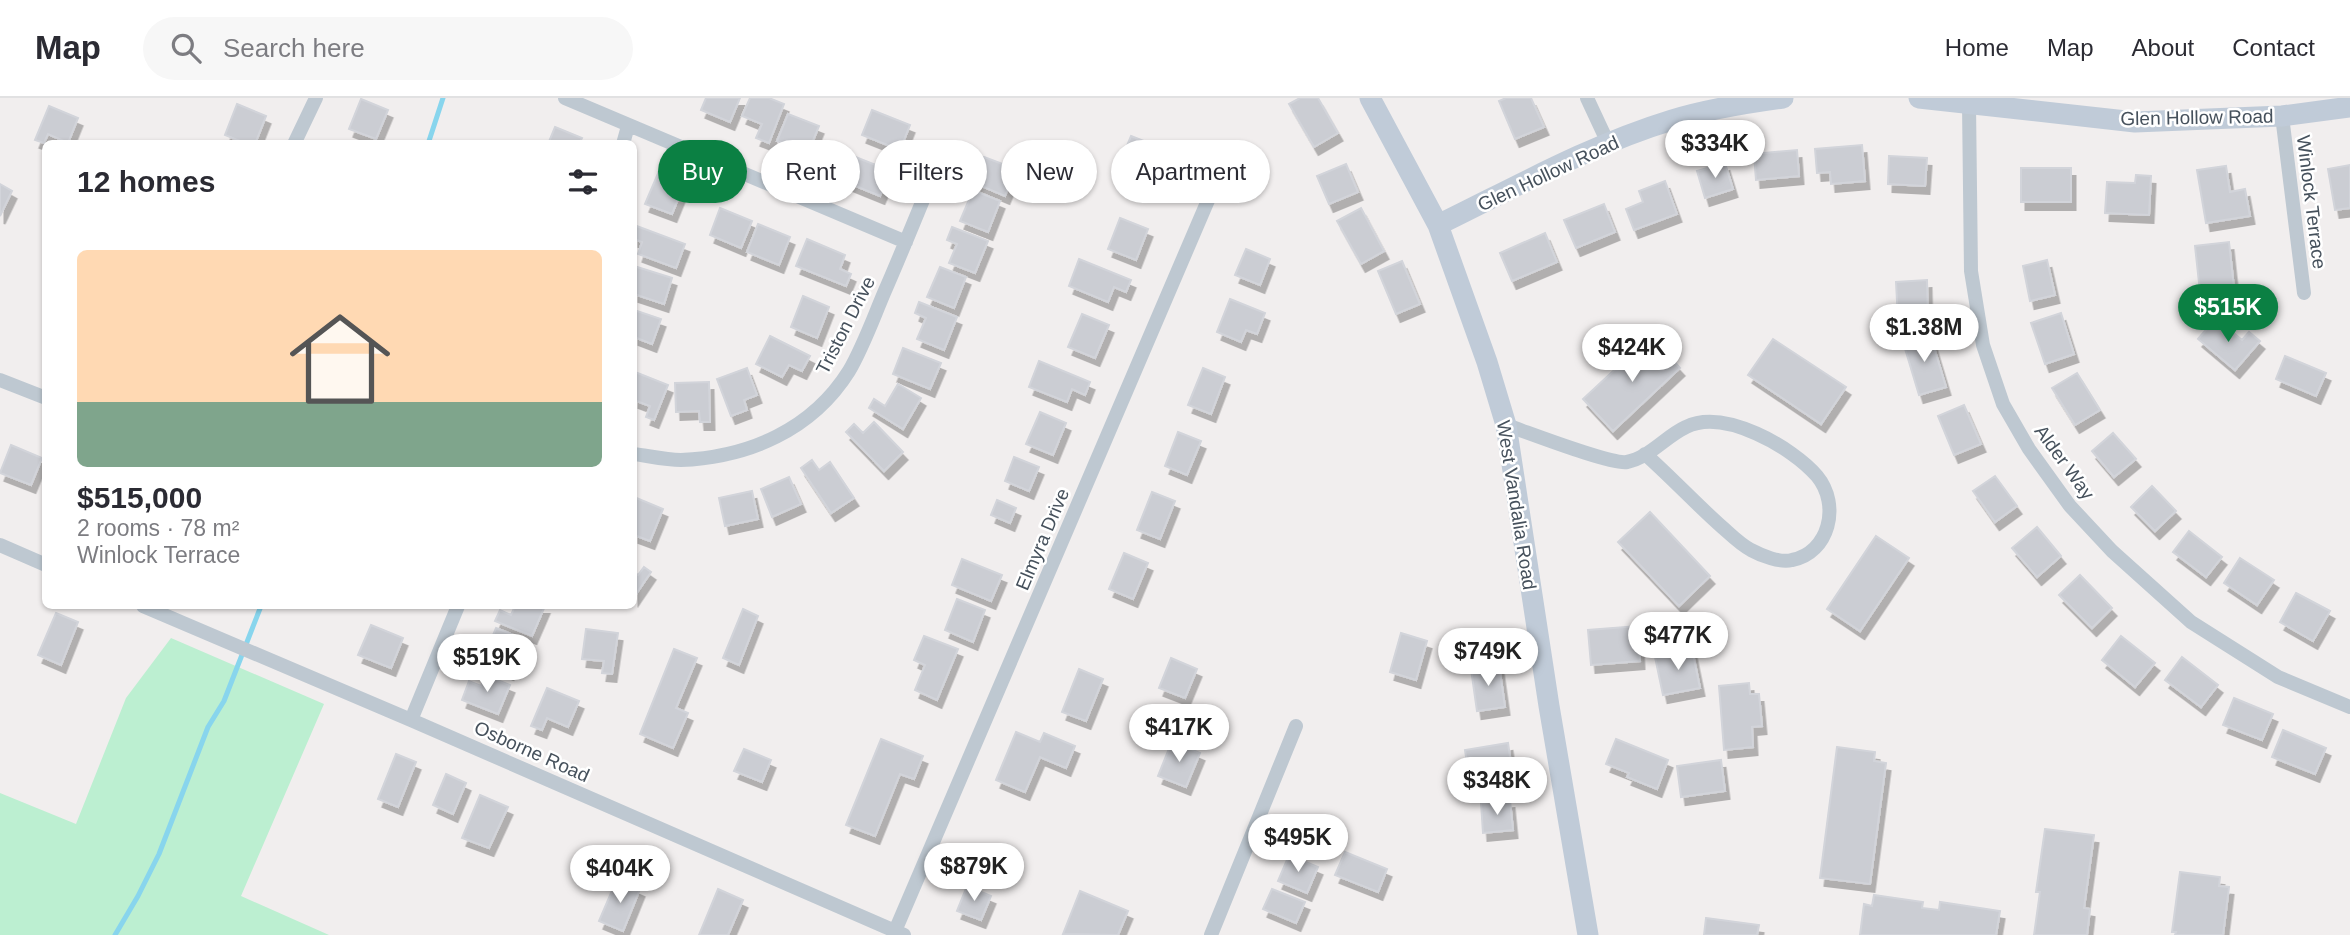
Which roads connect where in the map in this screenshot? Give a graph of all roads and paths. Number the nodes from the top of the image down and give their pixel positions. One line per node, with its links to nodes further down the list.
1 (316, 98): 11 (street)
2 (565, 98): 10 (street)
3 (1370, 98): 16 (main road, West Vandalia Road)
4 (1587, 98): 13 (street)
5 (1783, 98): 13 (main road, Glen Hollow Road)
6 (1919, 98): 7 (main road, Glen Hollow Road)
7 (1969, 104): 9 (main road, Glen Hollow Road); 28 (street, Alder Way)
8 (2350, 107): 9 (main road, Glen Hollow Road)
9 (2282, 116): 18 (street, Winlock Terrace)
10 (628, 126): 12 (street); 17 (street)
11 (296, 140)
12 (624, 140)
13 (1608, 143): 16 (main road, Glen Hollow Road)
14 (922, 203): 17 (street, Triston Drive)
15 (1207, 203): 31 (street, Elmyra Drive)
16 (1438, 225): 21 (main road, West Vandalia Road)
17 (906, 242): 22 (street, Triston Drive)
18 (2304, 293)
19 (0, 380): 20 (street)
20 (42, 396)
21 (1506, 425): 23 (street); 33 (main road, West Vandalia Road)
22 (637, 454)
23 (1646, 454): 23 (street)
24 (0, 545): 25 (street)
25 (42, 563)
26 (150, 609): 29 (street, Osborne Road)
27 (456, 609): 29 (street)
28 (2350, 707)
29 (411, 720): 31 (street, Osborne Road)
30 (1296, 726): 32 (street)
31 (899, 933)
32 (1211, 935)
33 (1588, 935)

